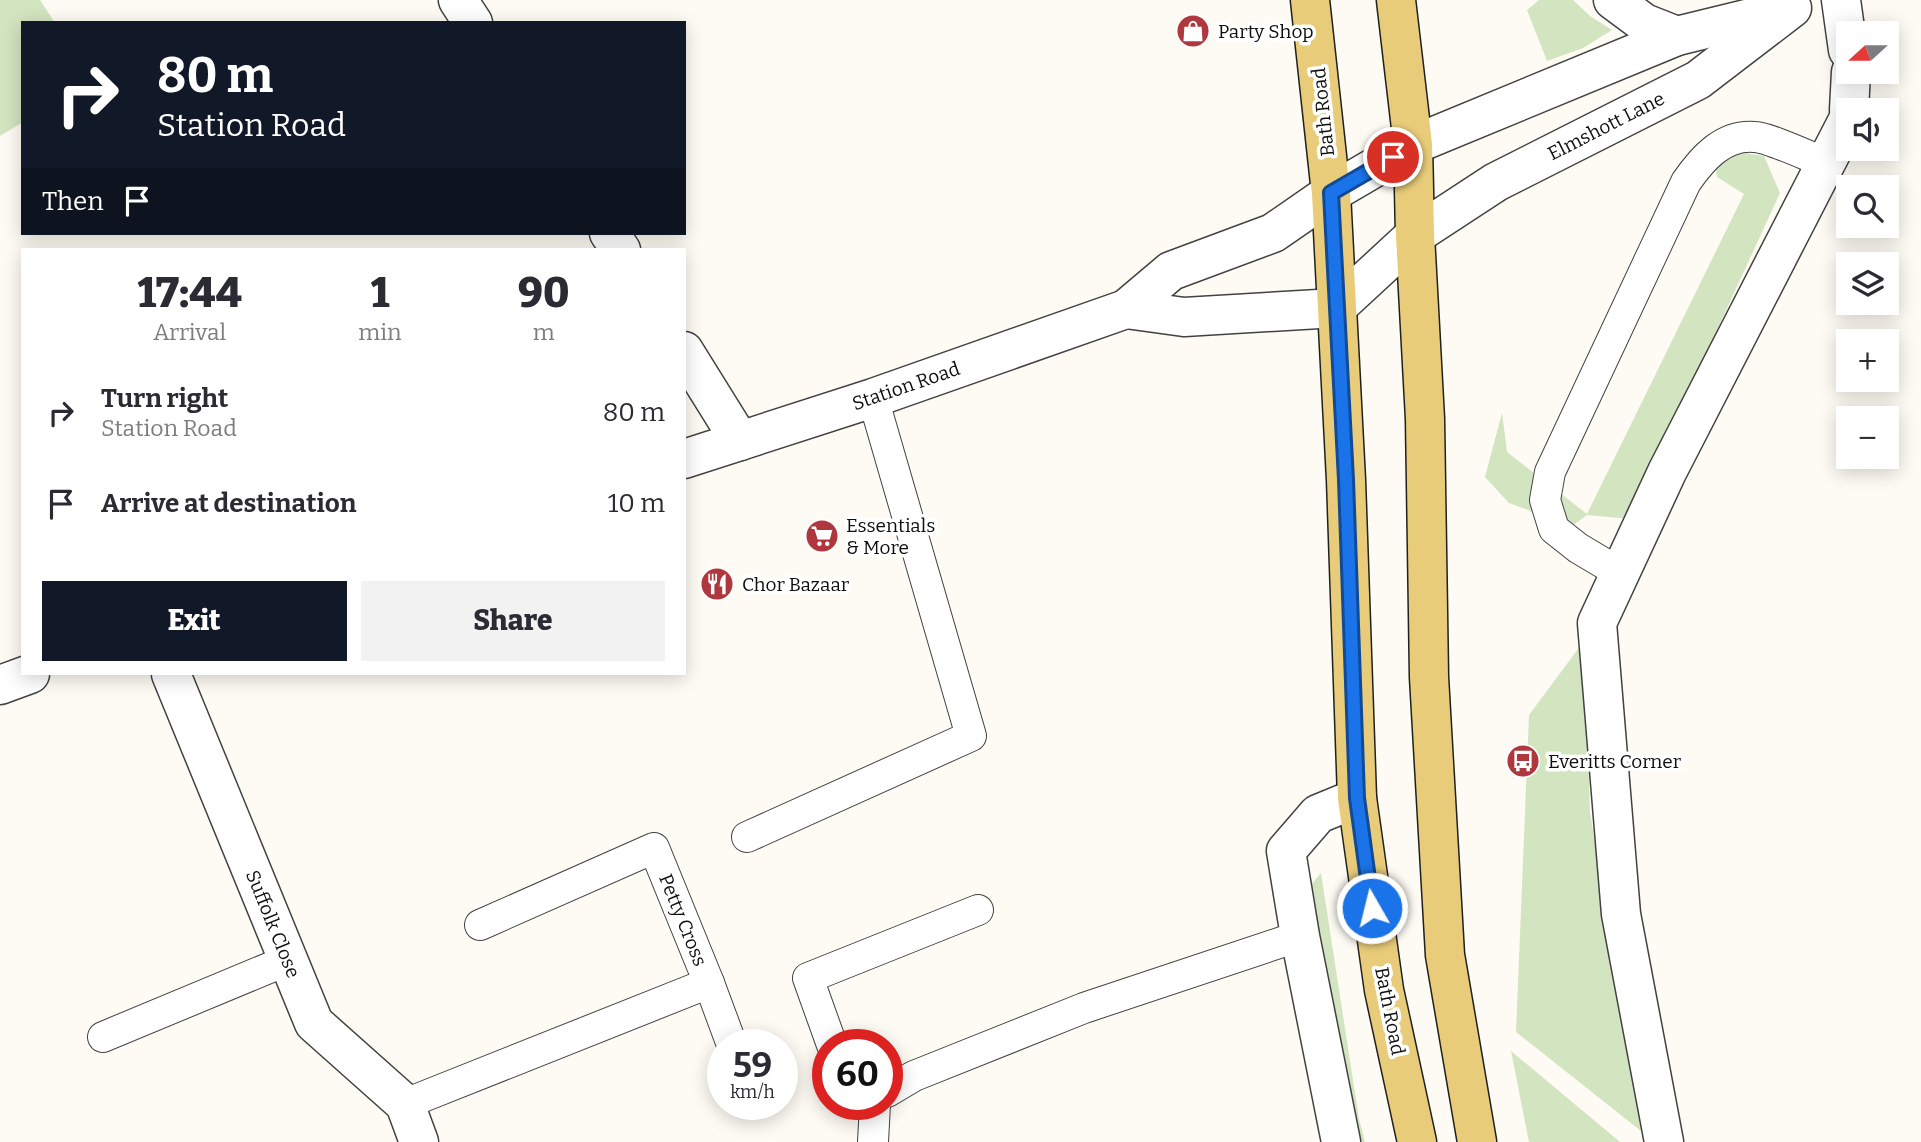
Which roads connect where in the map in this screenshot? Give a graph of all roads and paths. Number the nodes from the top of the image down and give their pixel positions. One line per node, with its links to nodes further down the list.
1 (458, 0): 7 (street)
2 (1310, 0): 13 (main road, Bath Road)
3 (1396, 0): 11 (main road)
4 (1613, 0): 9 (street)
5 (1840, 0): 8 (street)
6 (1801, 4): 9 (street, Elmshott Lane); 14 (street, Elmshott Lane)
7 (472, 21)
8 (1843, 21)
9 (1677, 36): 11 (street, Elmshott Lane)
10 (1836, 143): 12 (street)
11 (1413, 145): 13 (street, Station Road); 14 (main road)
12 (1826, 163): 21 (street); 21 (lane)
13 (1331, 193): 15 (main road, Bath Road); 16 (street, Station Road)
14 (1415, 235): 15 (street); 42 (main road)
15 (1336, 308): 16 (street, Station Road); 25 (main road, Bath Road)
16 (1126, 309): 18 (street, Station Road)
17 (686, 354): 19 (street)
18 (873, 398): 19 (street, Station Road); 26 (lane)
19 (740, 441): 20 (street, Station Road)
20 (686, 458)
21 (1620, 573): 43 (street)
22 (27, 675): 24 (street)
23 (171, 675): 30 (street, Suffolk Close)
24 (0, 685)
25 (1357, 798): 29 (street); 41 (main road, Bath Road)
26 (747, 837)
27 (978, 910): 33 (lane)
28 (480, 925): 31 (lane, Petty Cross)
29 (1300, 936): 35 (lane); 40 (street)
30 (288, 960): 34 (lane); 36 (street, Suffolk Close)
31 (709, 983): 32 (lane); 36 (lane, Petty Cross)
32 (726, 1029)
33 (826, 1029)
34 (103, 1037)
35 (903, 1083)
36 (405, 1104): 38 (street, Suffolk Close)
37 (874, 1120): 39 (lane)
38 (419, 1142)
39 (873, 1142)
40 (1341, 1142)
41 (1417, 1142)
42 (1477, 1142)
43 (1664, 1142)

